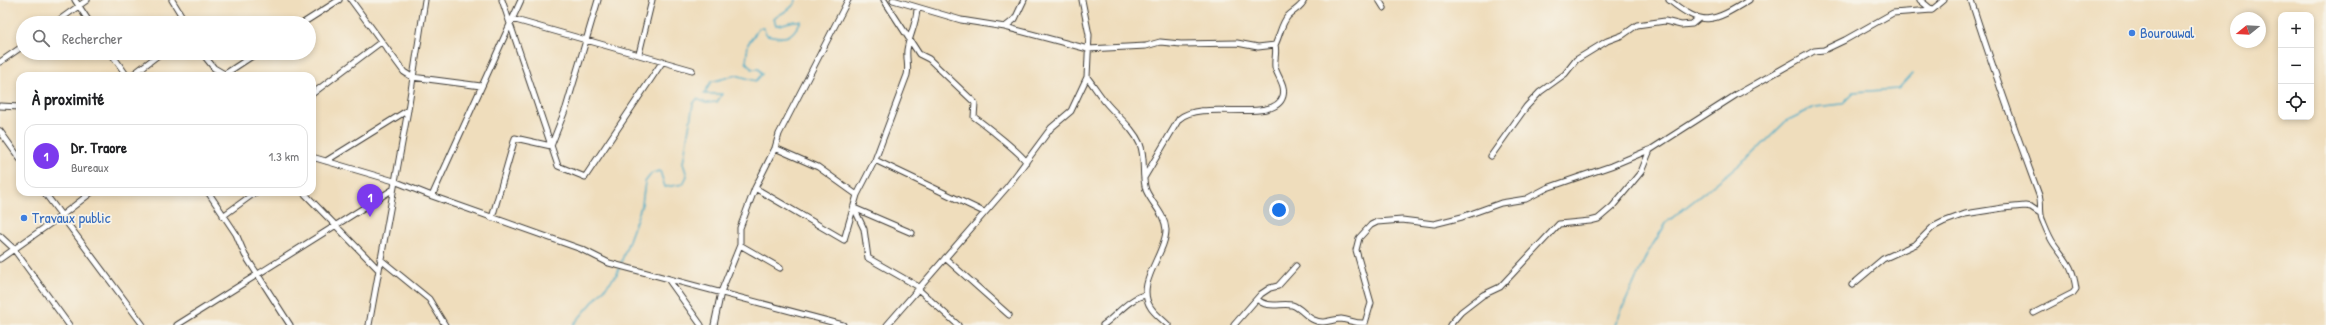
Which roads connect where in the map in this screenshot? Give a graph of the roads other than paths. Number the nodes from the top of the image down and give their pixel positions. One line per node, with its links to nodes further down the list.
1 (75, 0): 23 (street)
2 (87, 0): 23 (street)
3 (172, 0): 29 (street)
4 (339, 0): 30 (street)
5 (351, 0): 36 (street)
6 (425, 0): 53 (street)
7 (502, 0): 32 (street)
8 (521, 0): 32 (street)
9 (598, 0): 35 (street)
10 (652, 0): 40 (street)
11 (848, 0): 61 (street)
12 (884, 0): 34 (street)
13 (893, 0): 24 (street)
14 (1024, 0): 33 (street)
15 (1082, 0): 38 (street)
16 (1304, 0): 37 (street)
17 (1379, 0): 25 (street)
18 (1669, 0): 31 (street)
19 (1749, 0): 31 (street)
20 (1920, 0): 26 (street)
21 (1944, 0): 26 (street)
22 (1971, 0): 82 (street)
23 (79, 6): 27 (street); 28 (street)
24 (917, 8): 33 (street); 34 (street)
25 (1384, 8)
26 (1932, 10): 62 (street)
27 (65, 16)
28 (85, 16)
29 (182, 16)
30 (314, 16)
31 (1698, 19): 64 (street)
32 (511, 20): 35 (street); 54 (street); 60 (street)
33 (1005, 27): 38 (street)
34 (910, 40): 66 (street); 68 (street)
35 (586, 41): 40 (street); 60 (street)
36 (381, 42): 53 (street); 55 (street)
37 (1275, 45): 38 (street); 69 (street)
38 (1088, 49): 52 (street)
39 (16, 51): 46 (street)
40 (639, 54): 45 (street)
41 (116, 60): 48 (street)
42 (152, 60): 49 (street)
43 (208, 60): 50 (street)
44 (246, 60): 51 (street)
45 (663, 61): 47 (street); 60 (street)
46 (0, 62)
47 (692, 70)
48 (124, 72)
49 (136, 72)
50 (220, 72)
51 (228, 72)
52 (1087, 77): 68 (street); 69 (street)
53 (412, 78): 54 (street); 58 (street)
54 (481, 86): 79 (street)
55 (316, 91)
56 (0, 106): 57 (street)
57 (16, 108)
58 (408, 110): 67 (street); 70 (street)
59 (0, 131): 63 (street)
60 (551, 146): 85 (street)
61 (775, 148): 71 (street); 73 (street)
62 (1650, 150): 103 (street); 120 (street)
63 (16, 153)
64 (1491, 156)
65 (316, 158): 67 (street)
66 (875, 160): 73 (street); 81 (street)
67 (326, 161): 70 (street)
68 (1026, 162): 81 (street)
69 (1144, 179): 102 (street)
70 (394, 180): 72 (street); 79 (street)
71 (755, 188): 80 (street); 89 (street)
72 (392, 190): 86 (street); 93 (street)
73 (857, 195): 80 (street)
74 (47, 196): 83 (street)
75 (87, 196): 83 (street)
76 (211, 196): 84 (street)
77 (251, 196): 84 (street)
78 (307, 196): 86 (street)
79 (432, 196): 85 (street)
80 (854, 208): 87 (street); 100 (street)
81 (984, 212): 91 (street)
82 (2040, 213): 99 (street); 105 (street)
83 (61, 216): 90 (street); 107 (street)
84 (224, 216): 97 (street)
85 (492, 218): 98 (street)
86 (335, 226): 96 (street); 97 (street)
87 (912, 233)
88 (0, 236): 90 (street)
89 (740, 245): 95 (street); 101 (street)
90 (13, 248): 92 (street); 106 (street)
91 (945, 258): 100 (street); 104 (street)
92 (0, 259)
93 (380, 259): 96 (street); 111 (street)
94 (1296, 266): 103 (street)
95 (780, 268)
96 (378, 269): 110 (street)
97 (259, 275): 108 (street); 109 (street)
98 (668, 279): 101 (street); 112 (street)
99 (1852, 285)
100 (918, 288): 115 (street); 116 (street)
101 (721, 292): 113 (street); 114 (street)
102 (1146, 295): 117 (street); 118 (street)
103 (1257, 299): 119 (street)
104 (1009, 314)
105 (2034, 314)
106 (69, 325)
107 (143, 325)
108 (177, 325)
109 (288, 325)
110 (369, 325)
111 (446, 325)
112 (701, 325)
113 (714, 325)
114 (843, 325)
115 (887, 325)
116 (958, 325)
117 (1103, 325)
118 (1168, 325)
119 (1234, 325)
120 (1450, 325)

